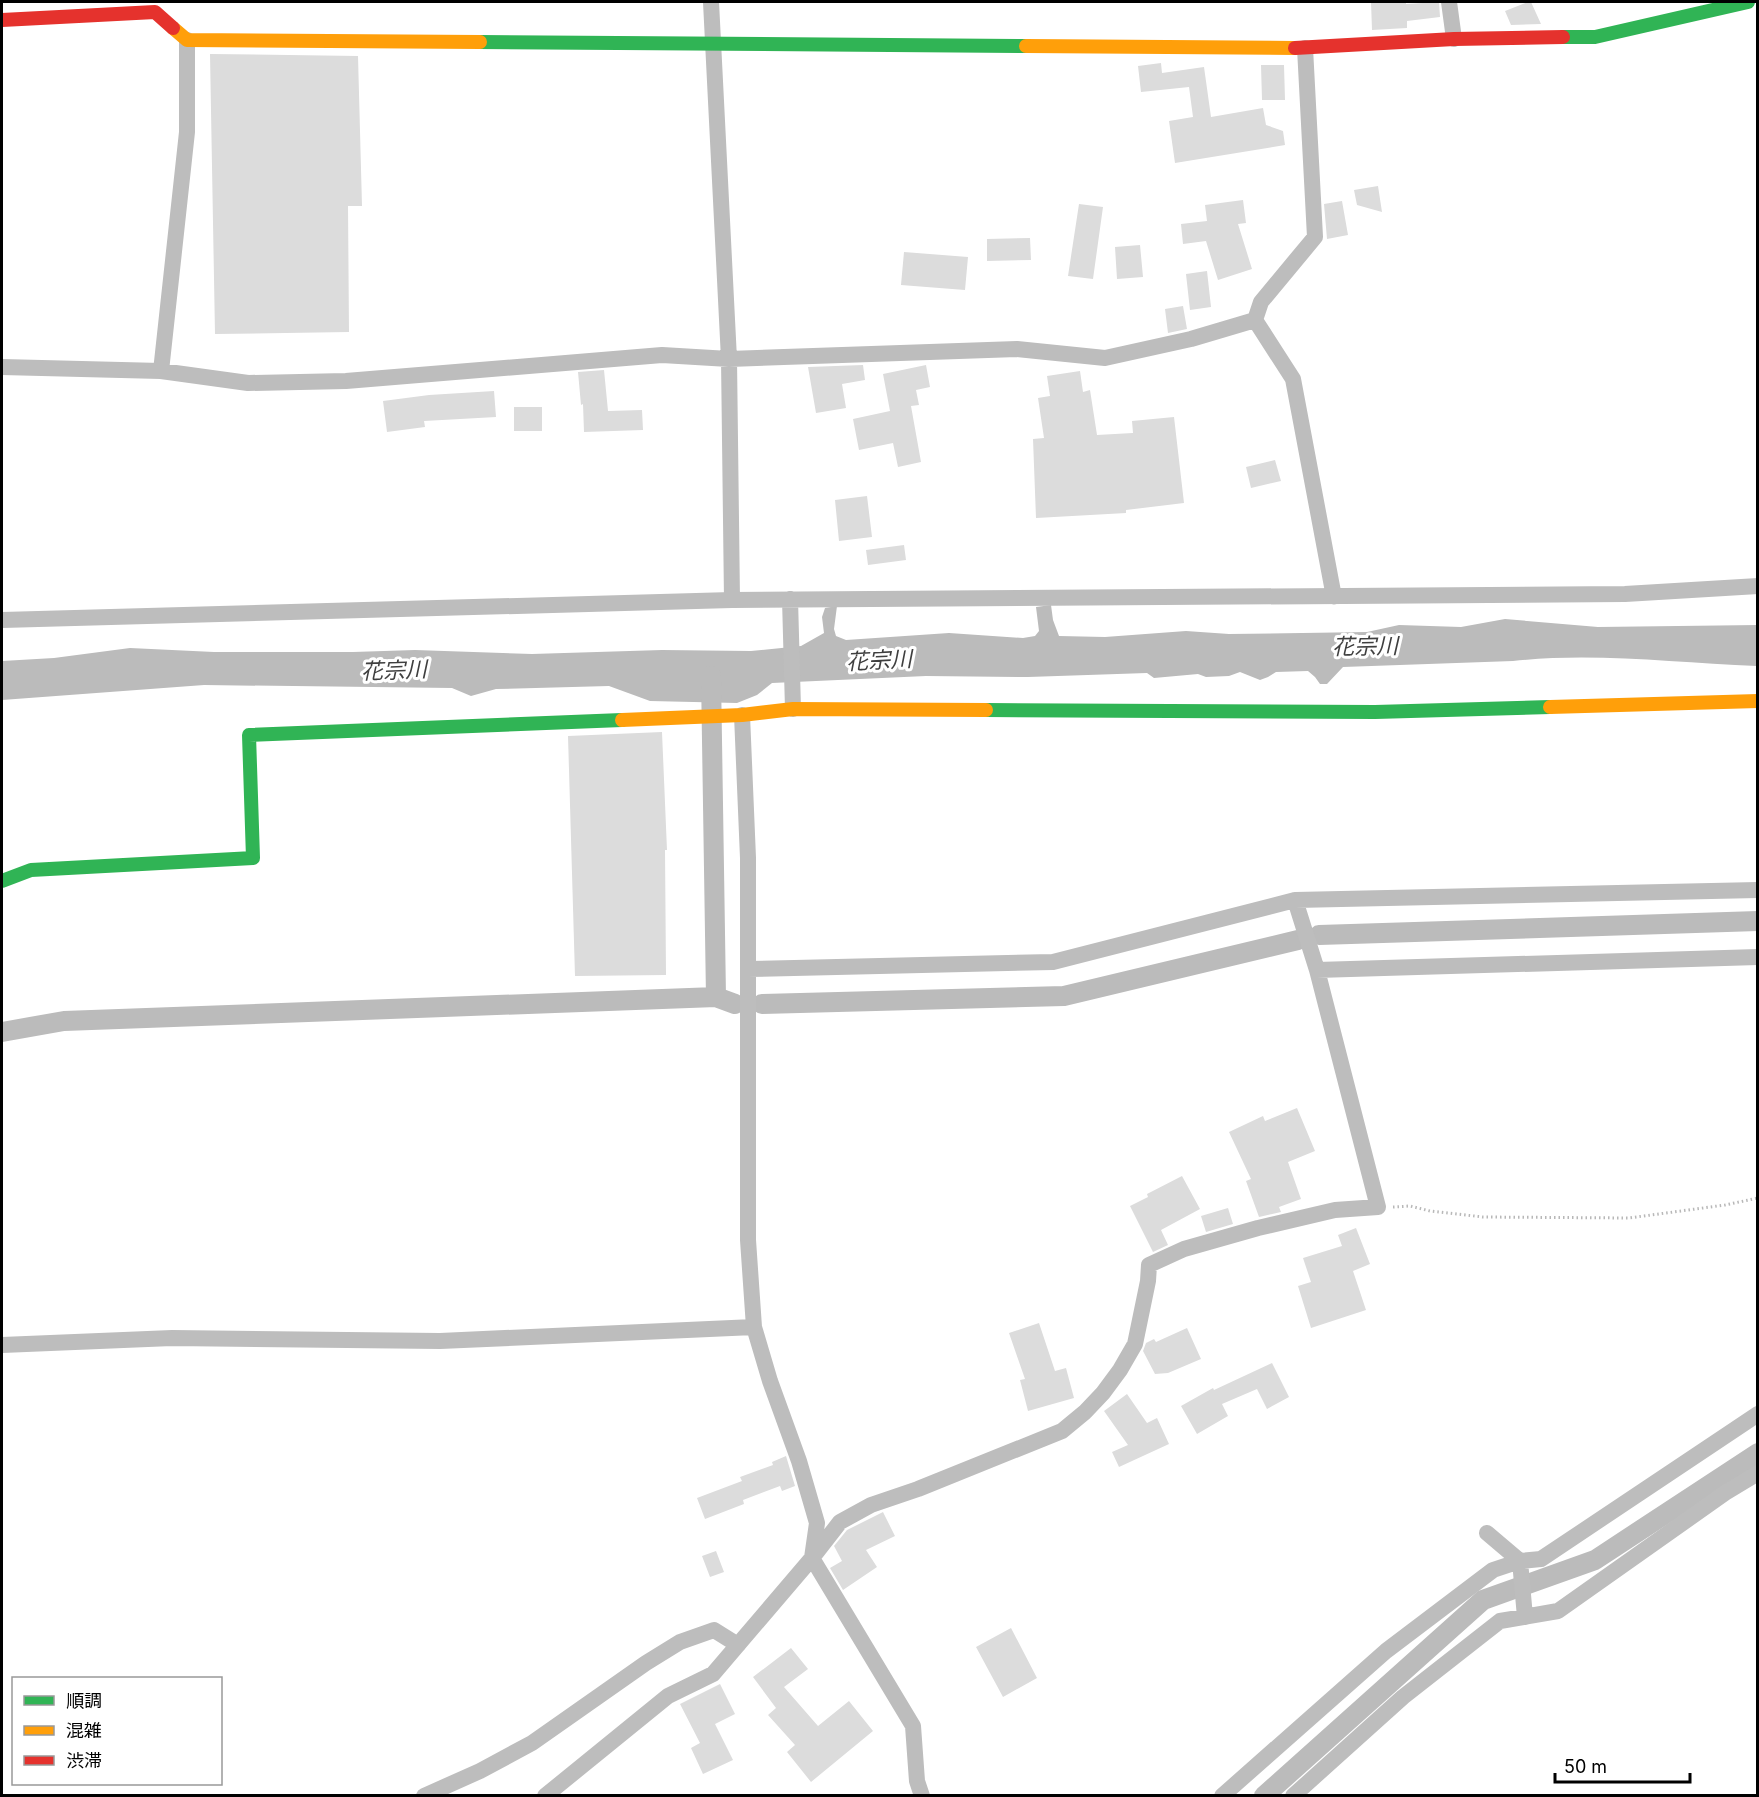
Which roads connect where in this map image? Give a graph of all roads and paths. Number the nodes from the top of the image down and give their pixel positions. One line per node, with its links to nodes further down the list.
1 (711, 2): 8 (street)
2 (1449, 2): 6 (street)
3 (1748, 2): 6 (street)
4 (155, 7): 5 (street); 7 (street)
5 (2, 21)
6 (1454, 39): 9 (street)
7 (187, 40): 8 (street); 13 (street)
8 (713, 45): 9 (street); 11 (street)
9 (1305, 48): 10 (street)
10 (1254, 320): 11 (street); 15 (street)
11 (728, 355): 13 (street); 16 (street)
12 (2, 367): 13 (street)
13 (161, 371)
14 (1758, 586): 15 (street)
15 (1334, 597): 17 (street)
16 (732, 600): 17 (street); 18 (street)
17 (790, 607): 20 (street)
18 (2, 620)
19 (1758, 700): 20 (street)
20 (792, 702): 21 (street)
21 (742, 715): 22 (street); 26 (street)
22 (2, 882)
23 (1758, 890): 24 (street)
24 (1295, 900): 26 (street); 27 (street)
25 (1758, 957): 27 (street)
26 (748, 969): 30 (street)
27 (1317, 970): 29 (street)
28 (1758, 1198): 29 (path)
29 (1378, 1207): 35 (street)
30 (754, 1327): 31 (street); 35 (street)
31 (2, 1345)
32 (1758, 1414): 36 (street)
33 (1758, 1473): 37 (street)
34 (1487, 1533): 36 (street)
35 (812, 1558): 38 (street); 41 (street)
36 (1520, 1561): 37 (street); 42 (street)
37 (1525, 1617): 43 (street)
38 (738, 1645): 39 (street); 40 (street)
39 (424, 1796)
40 (544, 1796)
41 (922, 1796)
42 (1222, 1796)
43 (1293, 1796)

